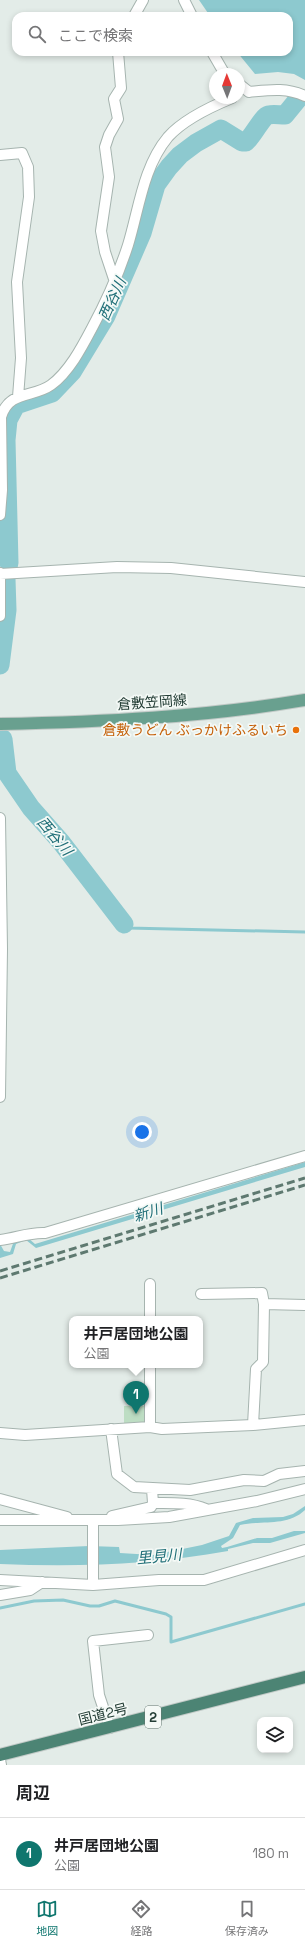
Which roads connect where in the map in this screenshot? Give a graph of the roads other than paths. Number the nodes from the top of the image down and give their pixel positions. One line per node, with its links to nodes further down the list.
1 (143, 0): 3 (street)
2 (184, 0): 4 (street)
3 (136, 12)
4 (190, 12)
5 (118, 56): 12 (street)
6 (214, 56): 7 (street)
7 (221, 68)
8 (245, 93): 9 (street)
9 (305, 96)
10 (219, 104): 12 (street)
11 (0, 155): 13 (street)
12 (114, 279): 13 (street)
13 (18, 397): 14 (street)
14 (0, 515)
15 (0, 573): 16 (street); 17 (street)
16 (305, 582)
17 (0, 616)
18 (305, 700): 19 (main road, 倉敷笠岡線)
19 (0, 724)
20 (0, 818): 21 (street)
21 (0, 1096)
22 (305, 1156): 23 (street)
23 (0, 1240)
24 (150, 1284): 28 (street)
25 (201, 1294): 26 (street)
26 (264, 1304): 27 (street); 31 (street)
27 (305, 1305)
28 (150, 1316)
29 (150, 1368): 32 (street)
30 (305, 1420): 31 (street)
31 (253, 1426): 32 (street)
32 (150, 1427): 33 (street)
33 (111, 1429): 34 (street); 36 (street)
34 (0, 1433)
35 (305, 1470): 36 (street)
36 (152, 1489): 39 (street)
37 (305, 1489): 40 (street)
38 (0, 1499): 42 (street)
39 (153, 1503): 40 (street); 43 (street)
40 (208, 1510): 43 (street)
41 (0, 1520): 42 (street)
42 (77, 1520): 43 (street)
43 (96, 1522): 47 (street)
44 (305, 1550): 47 (street)
45 (0, 1580): 46 (street)
46 (42, 1582): 47 (street); 48 (street)
47 (93, 1582)
48 (0, 1595)
49 (148, 1635): 51 (street)
50 (305, 1677): 51 (highway, 国道2号 / 2)
51 (110, 1728): 52 (highway, 国道2号 / 2)
52 (0, 1755)
53 (0, 1760): 54 (street)
54 (1, 1765)

